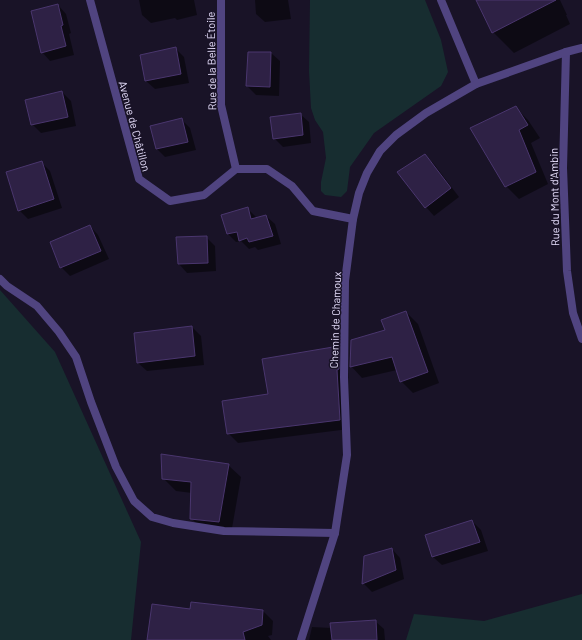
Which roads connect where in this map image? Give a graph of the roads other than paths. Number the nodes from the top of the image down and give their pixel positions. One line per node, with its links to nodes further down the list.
1 (90, 0): 7 (street, Avenue de Châtillon)
2 (221, 0): 7 (street, Rue de la Belle Étoile)
3 (441, 0): 6 (street)
4 (582, 48): 5 (street, Chemin de Chamoux)
5 (566, 52): 6 (street, Chemin de Chamoux); 10 (street, Rue du Mont d'Ambin)
6 (476, 84): 8 (street, Chemin de Chamoux)
7 (236, 169): 8 (street)
8 (353, 220): 11 (street, Chemin de Chamoux)
9 (0, 279): 11 (street)
10 (582, 339)
11 (335, 533): 12 (street, Chemin de Chamoux)
12 (301, 640)

